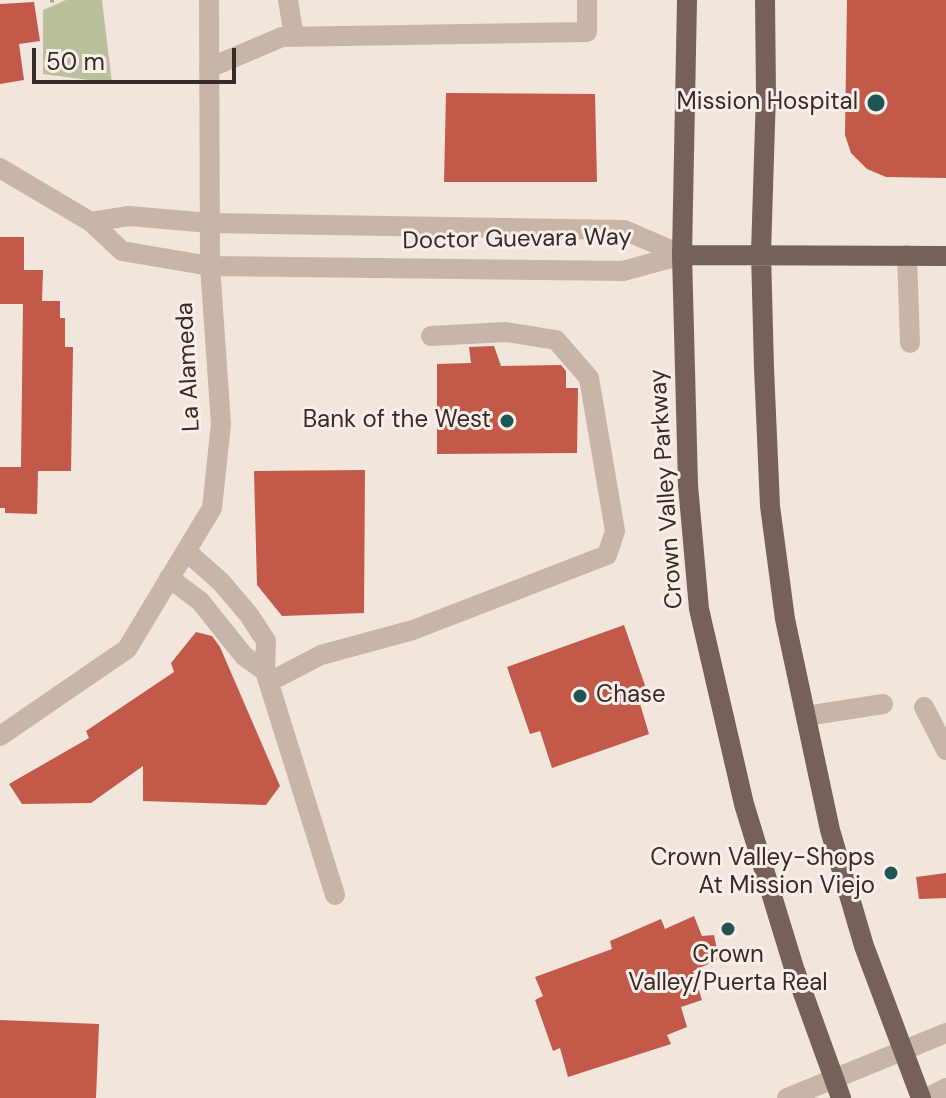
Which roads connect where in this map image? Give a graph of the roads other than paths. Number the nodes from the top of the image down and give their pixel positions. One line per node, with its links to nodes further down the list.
1 (209, 0): 7 (street, La Alameda)
2 (288, 0): 6 (street)
3 (587, 0): 6 (street)
4 (687, 0): 12 (main road, Crown Valley Parkway)
5 (765, 0): 11 (main road)
6 (294, 37): 7 (street)
7 (209, 68): 10 (street, La Alameda)
8 (0, 168): 9 (street, Doctor Guevara Way)
9 (91, 222): 10 (street, Doctor Guevara Way); 15 (street, Doctor Guevara Way)
10 (210, 223): 12 (street, Doctor Guevara Way); 15 (street, La Alameda)
11 (761, 253): 12 (main road); 13 (main road); 23 (main road)
12 (682, 255): 15 (street, Doctor Guevara Way); 29 (main road, Crown Valley Parkway)
13 (907, 255): 14 (main road); 17 (street)
14 (946, 256)
15 (210, 266): 18 (street, La Alameda)
16 (431, 336): 20 (street)
17 (910, 343)
18 (186, 551): 19 (street, La Alameda); 20 (street)
19 (169, 578): 20 (street); 24 (street, La Alameda)
20 (268, 676): 26 (street)
21 (883, 704): 23 (street)
22 (924, 707): 25 (street)
23 (806, 716): 28 (main road)
24 (0, 736)
25 (946, 750)
26 (335, 895)
27 (946, 1033): 28 (street)
28 (903, 1050): 29 (street); 33 (main road)
29 (833, 1078): 31 (street); 32 (main road, Crown Valley Parkway)
30 (946, 1088): 33 (street)
31 (787, 1098)
32 (841, 1098)
33 (924, 1098)

